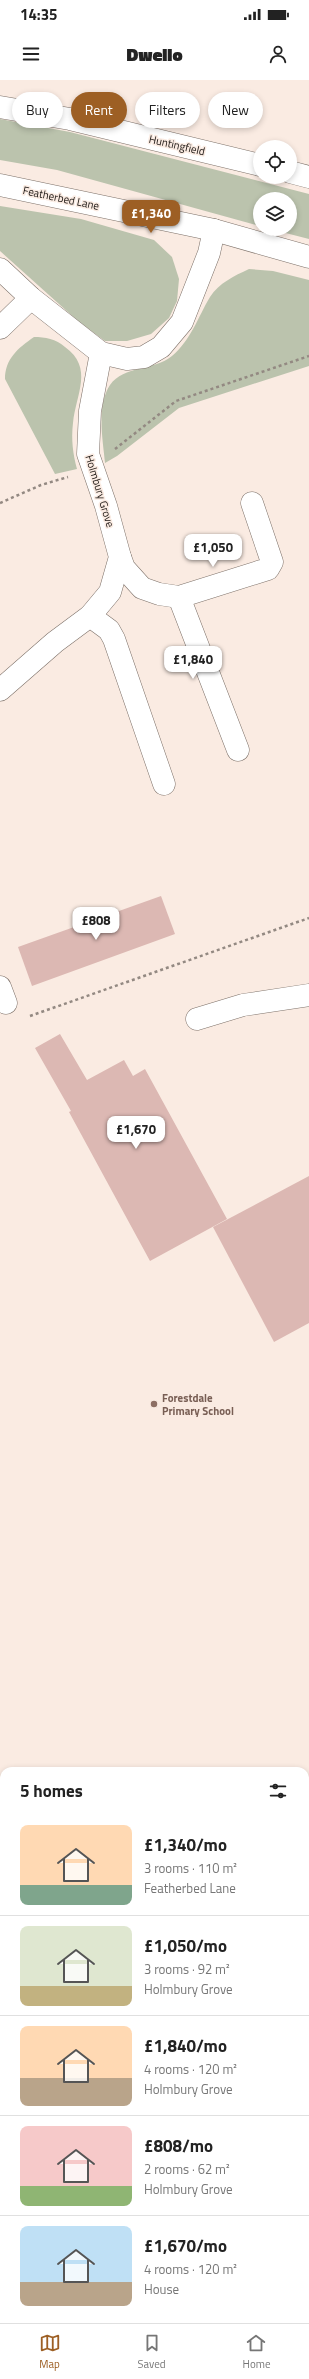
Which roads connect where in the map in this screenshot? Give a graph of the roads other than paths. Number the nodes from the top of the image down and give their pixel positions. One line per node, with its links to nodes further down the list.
1 (0, 107): 2 (street, Huntingfield)
2 (253, 163)
3 (297, 174): 4 (street)
4 (309, 177)
5 (0, 185): 6 (street, Featherbed Lane)
6 (214, 230): 7 (street, Featherbed Lane); 11 (street)
7 (309, 257)
8 (0, 269): 9 (street)
9 (31, 298): 10 (street); 11 (street)
10 (0, 328)
11 (101, 352): 13 (street, Holmbury Grove)
12 (252, 503): 14 (street, Holmbury Grove)
13 (120, 557): 14 (street, Holmbury Grove); 15 (street)
14 (179, 597): 17 (street)
15 (90, 616): 16 (street); 18 (street)
16 (0, 690)
17 (238, 750)
18 (164, 784)
19 (309, 995): 20 (street)
20 (196, 1019)

